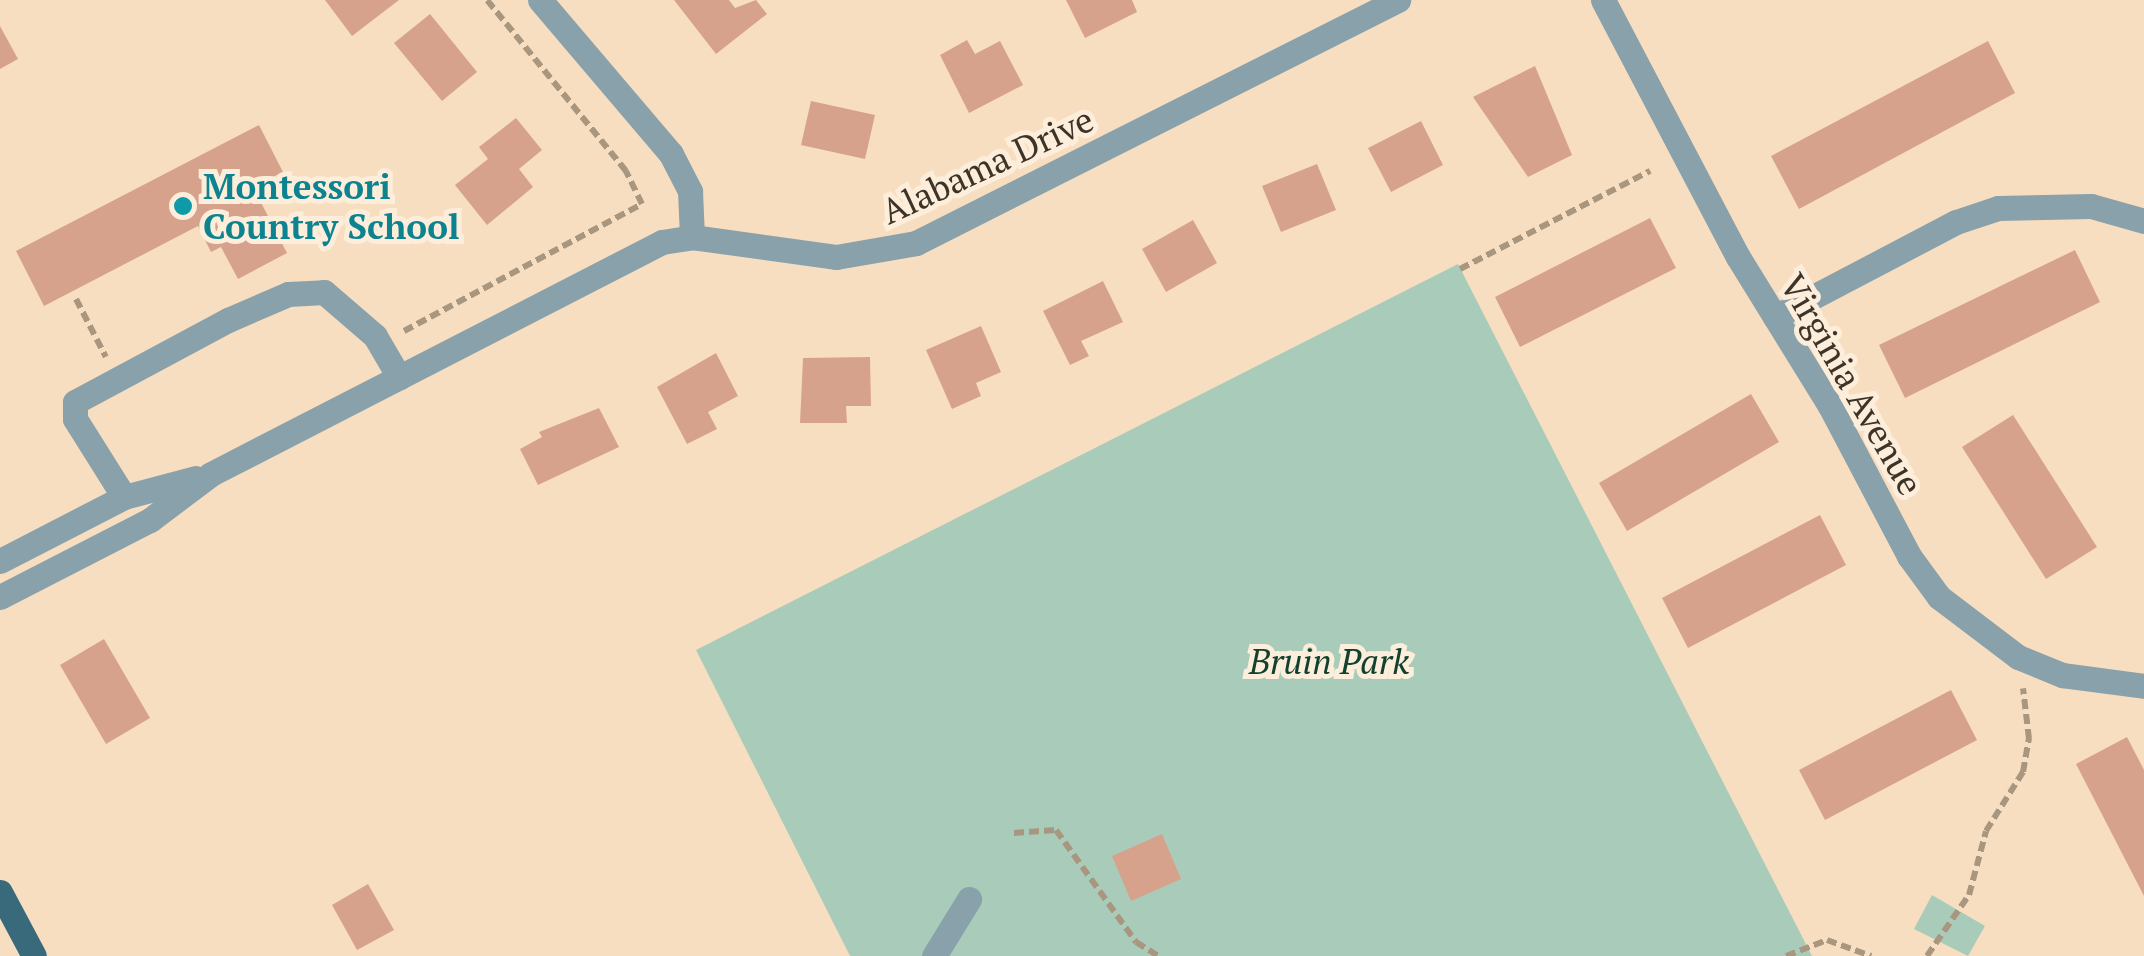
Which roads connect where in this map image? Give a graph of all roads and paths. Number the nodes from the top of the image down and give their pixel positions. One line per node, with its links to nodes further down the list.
1 (487, 0): 10 (path)
2 (540, 0): 7 (street)
3 (1398, 0): 7 (street, Alabama Drive)
4 (1603, 0): 9 (street, Virginia Avenue)
5 (1650, 172): 8 (path)
6 (2144, 221): 9 (street)
7 (692, 237): 11 (street, Alabama Drive)
8 (1460, 269)
9 (1775, 317): 16 (street, Virginia Avenue)
10 (395, 336)
11 (399, 378): 12 (street, Alabama Drive); 13 (street)
12 (211, 474): 13 (street, Alabama Drive); 15 (street, Alabama Drive)
13 (124, 497): 14 (street, Alabama Drive)
14 (0, 561)
15 (0, 598)
16 (2018, 657): 17 (street, Virginia Avenue); 26 (path)
17 (2144, 686)
18 (1014, 834): 23 (path)
19 (0, 892): 21 (main road)
20 (969, 899): 22 (street)
21 (34, 956)
22 (934, 956)
23 (1158, 956)
24 (1786, 956): 25 (path)
25 (1871, 956)
26 (1927, 956)

